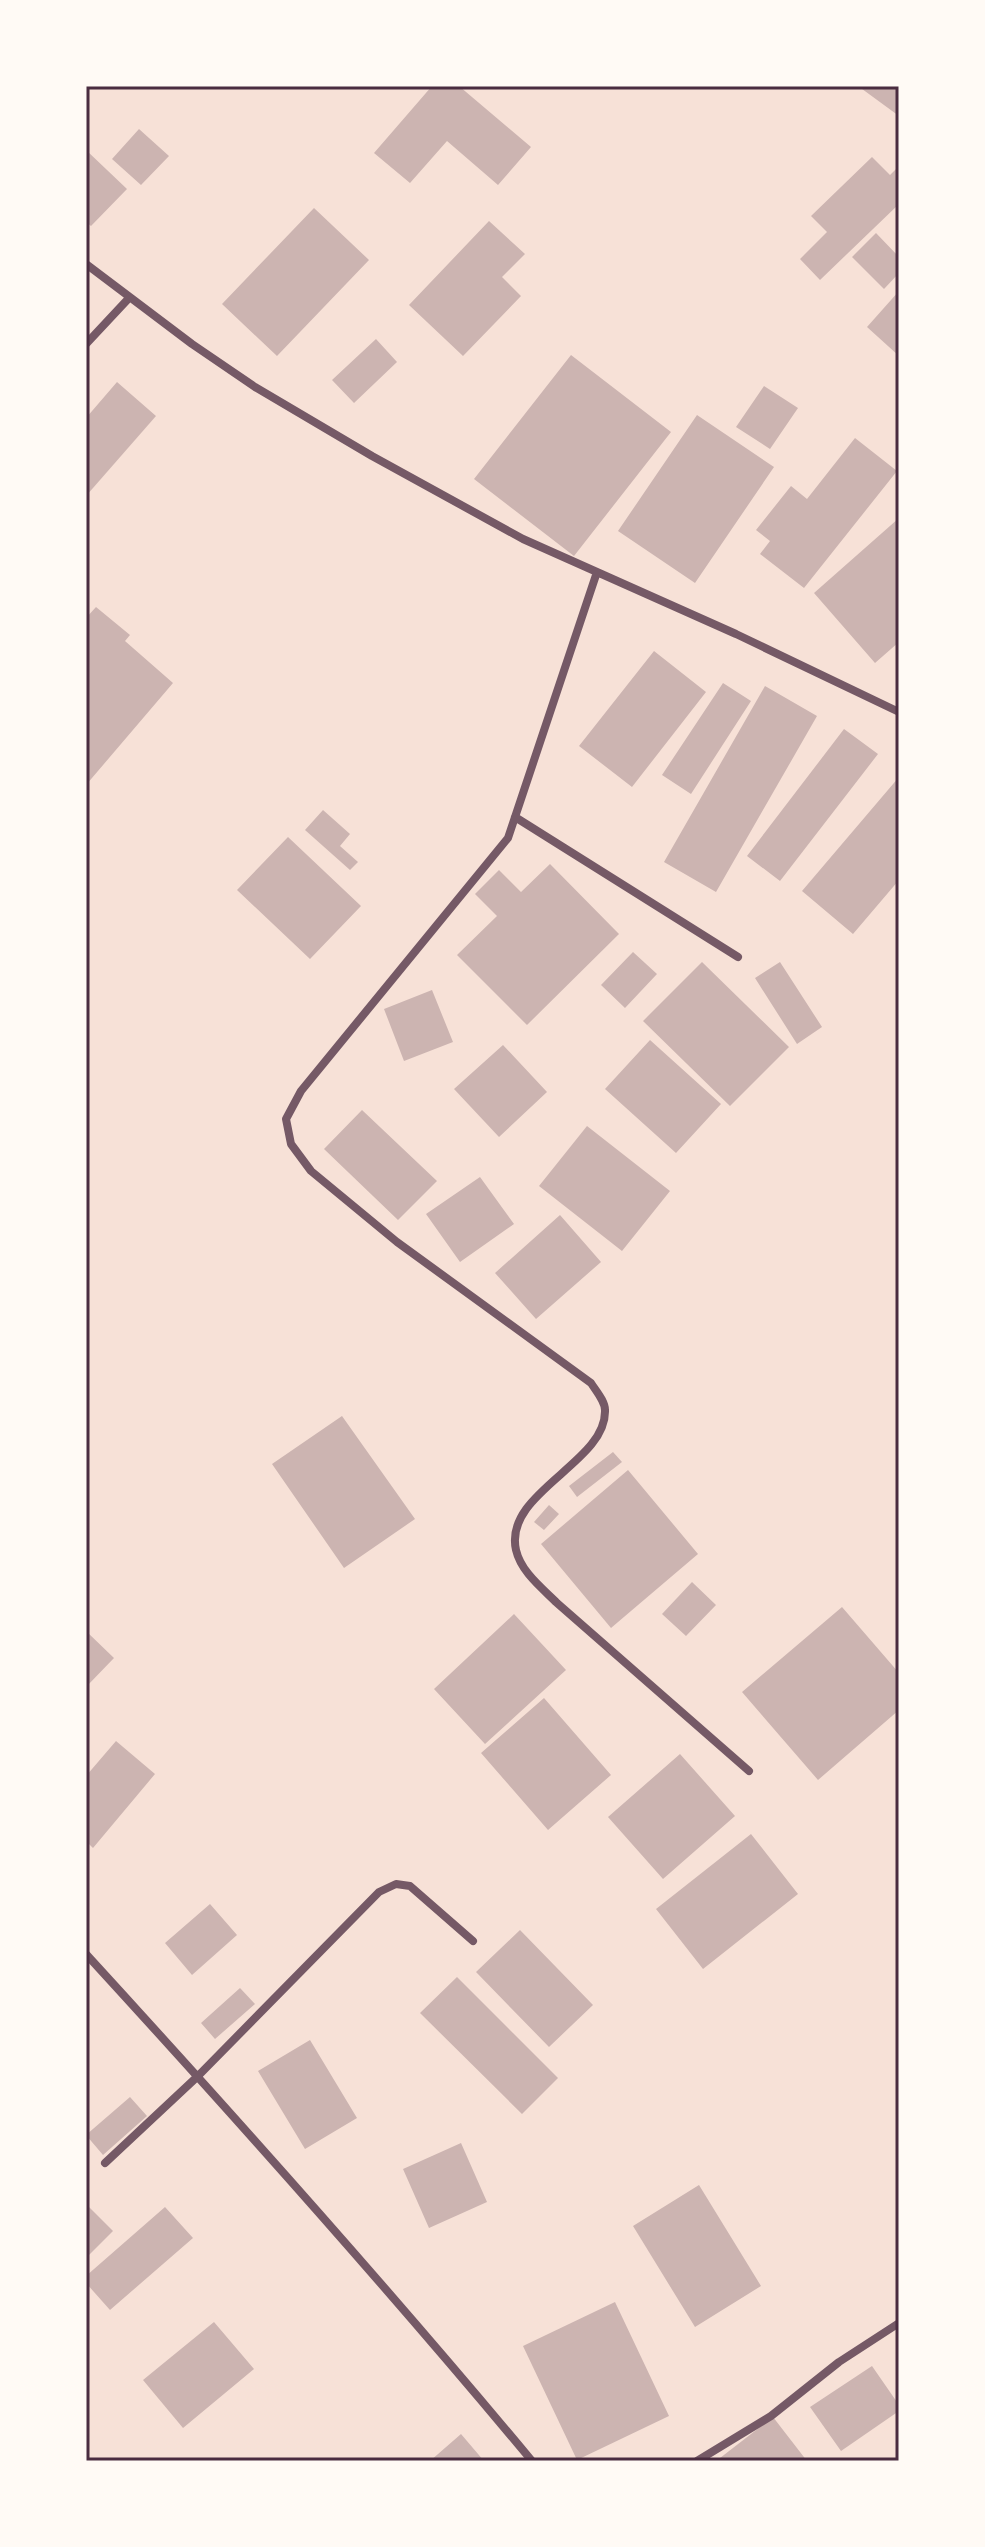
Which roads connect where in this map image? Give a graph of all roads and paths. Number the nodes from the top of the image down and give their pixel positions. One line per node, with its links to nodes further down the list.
1 (86, 264): 2 (street)
2 (129, 298): 3 (street); 4 (street)
3 (86, 344)
4 (597, 572): 5 (street); 6 (street)
5 (899, 712)
6 (515, 817): 7 (street); 8 (street)
7 (738, 957)
8 (749, 1771)
9 (473, 1941): 11 (street)
10 (86, 1954): 11 (street)
11 (198, 2076): 12 (street); 14 (street)
12 (105, 2163)
13 (899, 2323): 15 (street)
14 (532, 2461)
15 (697, 2461)

